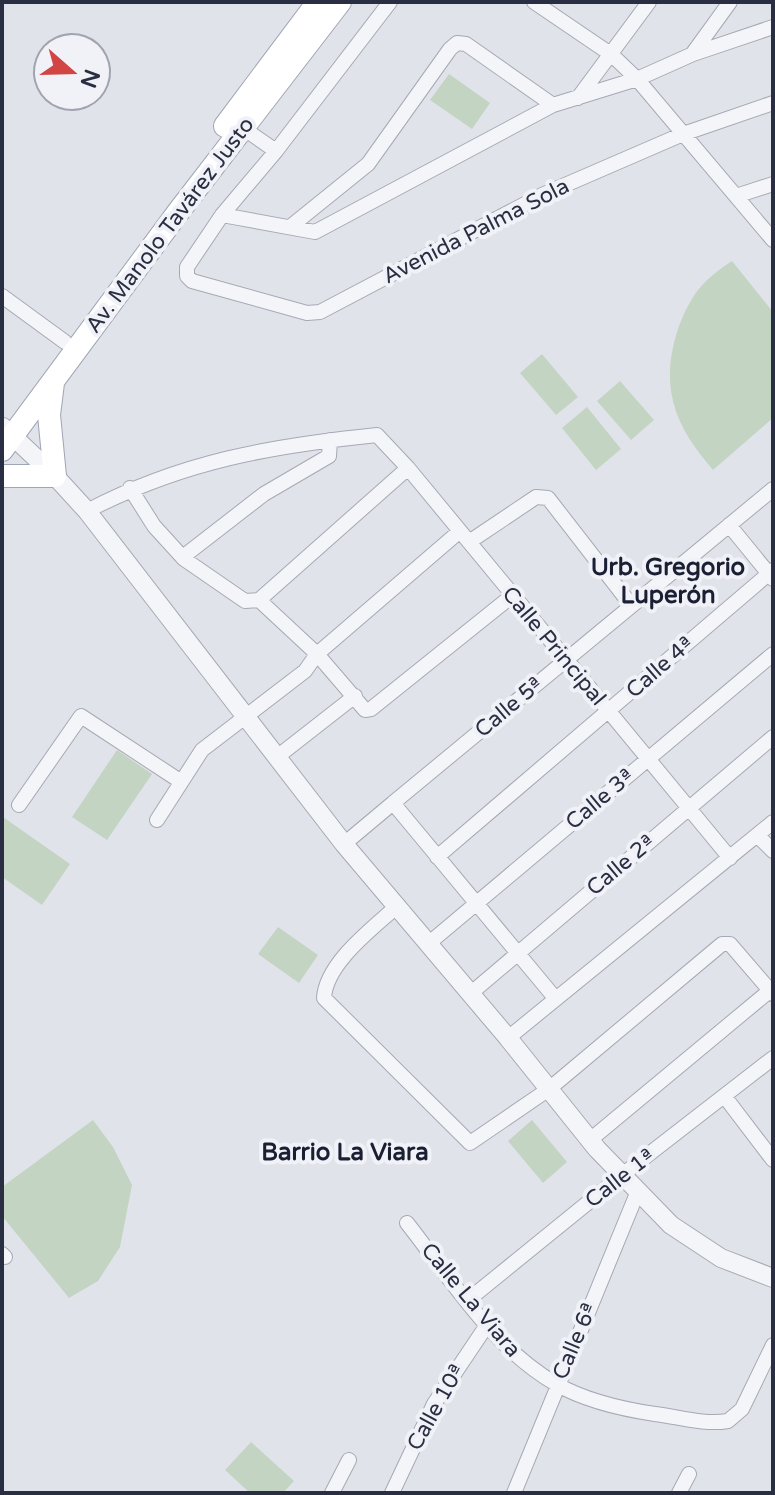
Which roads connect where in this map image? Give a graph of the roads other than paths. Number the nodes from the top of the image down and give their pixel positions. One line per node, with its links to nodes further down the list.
1 (318, 2): 24 (main road, Av. Manolo Tavárez Justo)
2 (340, 2): 15 (main road, Av. Manolo Tavárez Justo)
3 (390, 2): 17 (street)
4 (534, 2): 7 (street)
5 (649, 2): 10 (street)
6 (730, 2): 9 (street)
7 (556, 8): 10 (street)
8 (773, 27): 9 (street)
9 (693, 54): 11 (street)
10 (612, 55): 11 (street); 12 (street)
11 (637, 79): 12 (street); 16 (street)
12 (578, 98): 14 (street)
13 (773, 103): 16 (street, Avenida Palma Sola)
14 (553, 105): 21 (street); 21 (street)
15 (243, 128): 17 (street); 25 (main road, Av. Manolo Tavárez Justo)
16 (683, 134): 19 (street); 20 (street, Avenida Palma Sola)
17 (276, 151): 20 (street)
18 (773, 184): 19 (street)
19 (736, 196): 22 (street)
20 (222, 215): 21 (street)
21 (290, 227)
22 (773, 240)
23 (2, 296): 24 (street)
24 (65, 342): 26 (main road, Av. Manolo Tavárez Justo)
25 (53, 382): 26 (main road, Av. Manolo Tavárez Justo); 30 (main road)
26 (5, 435): 30 (street)
27 (330, 440): 28 (street, Calle Principal); 31 (street); 36 (street)
28 (408, 468): 35 (street, Calle Principal); 39 (street)
29 (2, 476): 30 (main road)
30 (55, 476): 33 (street)
31 (130, 488): 33 (street); 36 (street)
32 (773, 489): 34 (street, Calle 5ª)
33 (87, 511): 46 (street)
34 (729, 525): 37 (street); 40 (street, Calle 5ª)
35 (464, 537): 38 (street, Calle Principal); 40 (street); 41 (street)
36 (184, 556): 39 (street)
37 (772, 574): 45 (street, Calle 4ª)
38 (513, 595): 43 (street, Calle Principal); 44 (street)
39 (259, 600): 41 (street)
40 (631, 605): 43 (street, Calle 5ª)
41 (317, 654): 44 (street); 46 (street)
42 (773, 654): 49 (street, Calle 3ª)
43 (566, 660): 45 (street, Calle Principal); 51 (street, Calle 5ª)
44 (355, 696): 48 (street)
45 (609, 711): 49 (street, Calle Principal); 59 (street, Calle 4ª)
46 (248, 717): 48 (street); 50 (street)
47 (773, 737): 53 (street, Calle 2ª)
48 (277, 757): 57 (street)
49 (648, 759): 53 (street, Calle Principal); 61 (street, Calle 3ª)
50 (180, 781): 52 (street); 54 (street)
51 (393, 803): 57 (street, Calle 5ª); 59 (street)
52 (19, 805)
53 (688, 808): 60 (street, Calle Principal); 64 (street, Calle 2ª)
54 (157, 820)
55 (773, 822): 56 (street)
56 (757, 835): 58 (street); 60 (street)
57 (344, 844): 62 (street)
58 (773, 851)
59 (437, 857): 61 (street)
60 (730, 858): 67 (street)
61 (475, 903): 63 (street, Calle 3ª); 64 (street)
62 (396, 907): 63 (street); 70 (street)
63 (428, 944): 66 (street)
64 (516, 953): 66 (street, Calle 2ª); 67 (street)
65 (772, 991): 70 (street); 72 (street)
66 (470, 994): 68 (street)
67 (555, 998): 68 (street)
68 (508, 1038): 70 (street)
69 (773, 1058): 71 (street, Calle 1ª)
70 (549, 1089): 72 (street)
71 (725, 1097): 73 (street); 74 (street, Calle 1ª)
72 (590, 1140): 74 (street)
73 (773, 1160)
74 (622, 1175): 75 (street); 78 (street, Calle 1ª)
75 (638, 1191): 77 (street); 81 (street, Calle 6ª)
76 (407, 1223): 78 (street, Calle La Viara)
77 (773, 1278)
78 (468, 1300): 79 (street, Calle La Viara)
79 (487, 1325): 81 (street, Calle La Viara); 85 (street, Calle 10ª)
80 (773, 1345): 81 (street, Calle La Viara)
81 (557, 1385): 86 (street, Calle 6ª)
82 (349, 1460): 84 (street)
83 (689, 1474): 87 (street)
84 (332, 1493)
85 (392, 1493)
86 (514, 1493)
87 (679, 1493)

